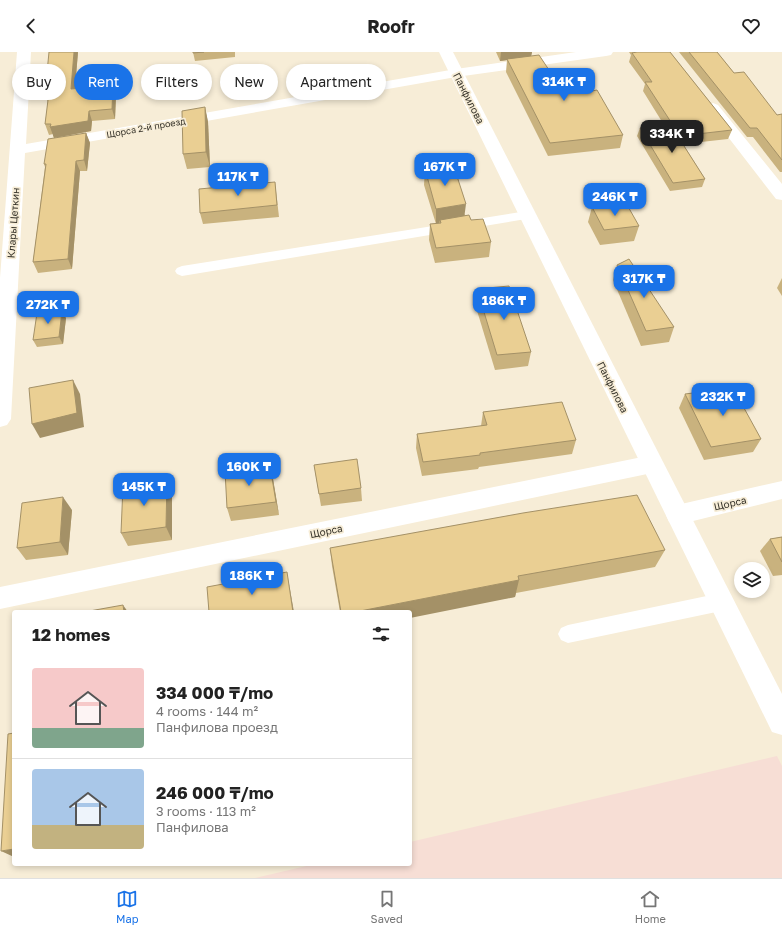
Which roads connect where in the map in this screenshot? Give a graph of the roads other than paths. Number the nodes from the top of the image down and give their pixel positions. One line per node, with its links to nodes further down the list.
1 (24, 52): 6 (street, Клары Цеткин)
2 (446, 52): 4 (street, Панфилова)
3 (606, 52): 4 (street, Щорса 2-й проезд)
4 (456, 73): 6 (street, Щорса 2-й проезд); 8 (street, Панфилова)
5 (704, 96): 7 (street)
6 (17, 150): 10 (street, Клары Цеткин)
7 (782, 195)
8 (527, 215): 9 (lane); 12 (street, Панфилова)
9 (182, 271)
10 (3, 328): 11 (street, Клары Цеткин)
11 (0, 419)
12 (652, 464): 14 (street, Панфилова); 15 (street, Щорса)
13 (782, 490): 14 (street, Щорса)
14 (677, 515): 16 (street, Панфилова)
15 (0, 598)
16 (721, 602): 17 (lane); 18 (street, Панфилова)
17 (568, 634)
18 (782, 722)

